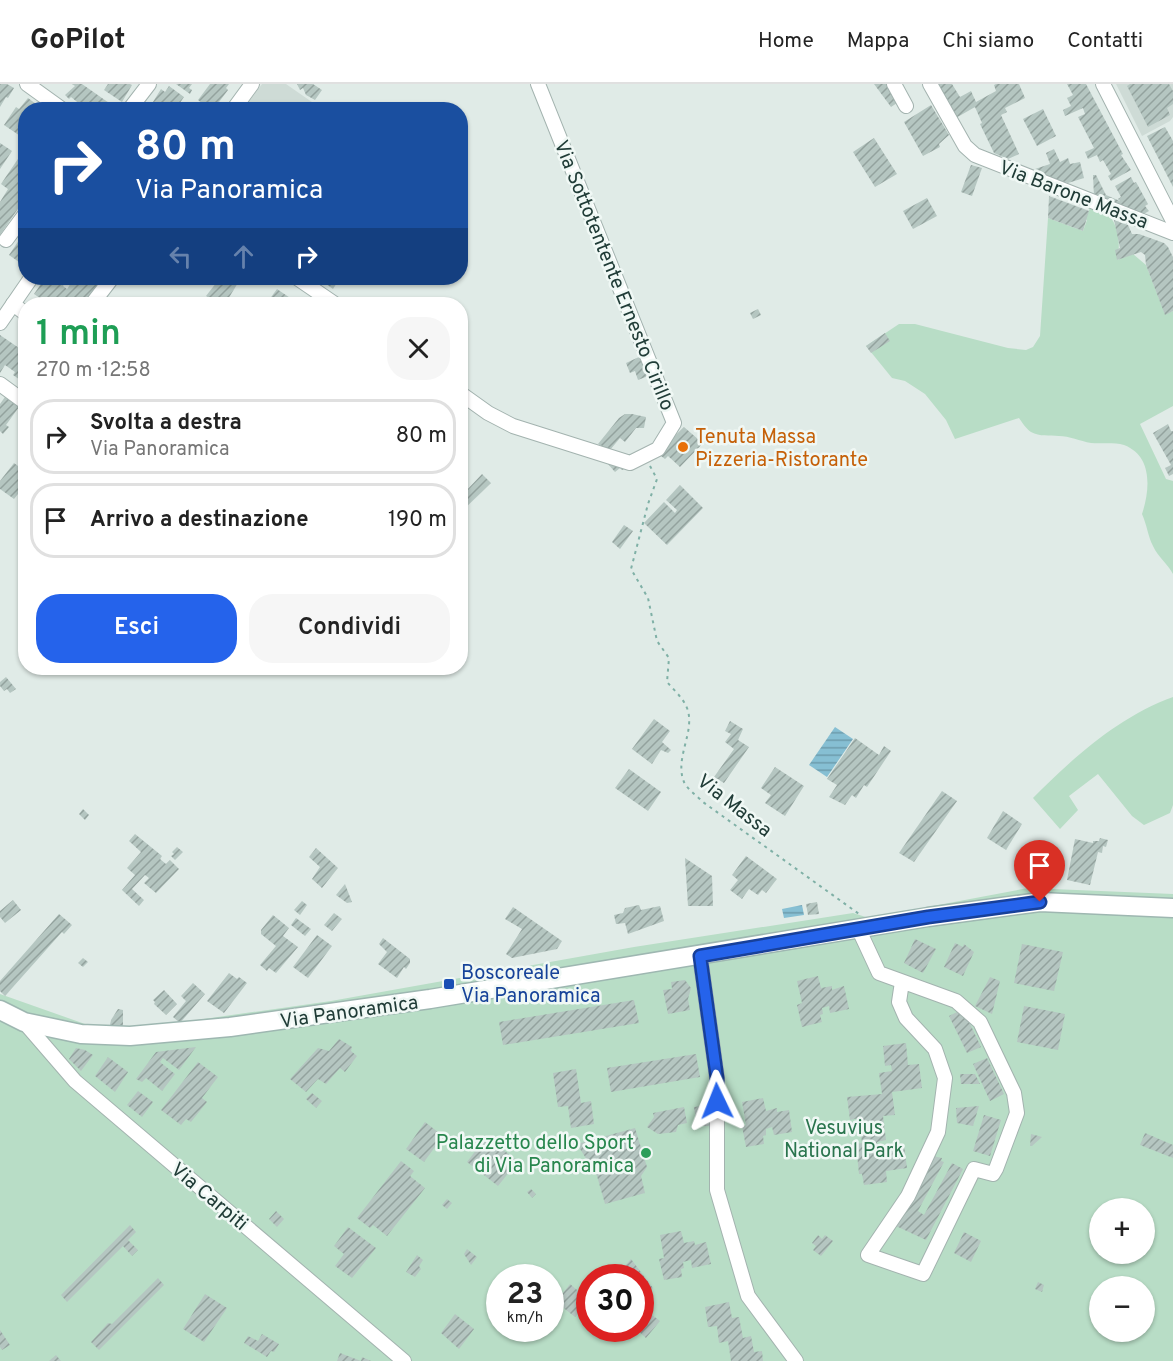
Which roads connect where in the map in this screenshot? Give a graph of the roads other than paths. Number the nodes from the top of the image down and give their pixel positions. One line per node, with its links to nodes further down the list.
1 (27, 84): 8 (street)
2 (149, 84): 9 (street)
3 (252, 84): 10 (street)
4 (538, 84): 27 (street, Via Sottotentente Ernesto Cirillo)
5 (894, 84): 11 (street)
6 (930, 84): 15 (street, Via Barone Massa)
7 (1103, 84): 12 (street)
8 (52, 102)
9 (135, 102)
10 (239, 102)
11 (906, 106)
12 (1169, 204): 13 (street)
13 (1173, 221)
14 (18, 224): 16 (street)
15 (1173, 233)
16 (6, 240)
17 (26, 285): 22 (street)
18 (107, 285): 20 (street)
19 (307, 285): 21 (street)
20 (97, 297)
21 (325, 297)
22 (13, 304): 23 (street); 24 (street)
23 (18, 308)
24 (0, 323)
25 (0, 384): 26 (street)
26 (18, 396)
27 (468, 399)
28 (1173, 908): 29 (street, Via Panoramica)
29 (859, 922): 30 (street, Via Panoramica); 31 (street)
30 (700, 956): 33 (street, Via Panoramica); 35 (street)
31 (902, 982): 31 (street)
32 (0, 1010): 33 (street, Via Panoramica)
33 (24, 1022): 34 (street, Via Carpiti)
34 (404, 1361)
35 (796, 1361)

